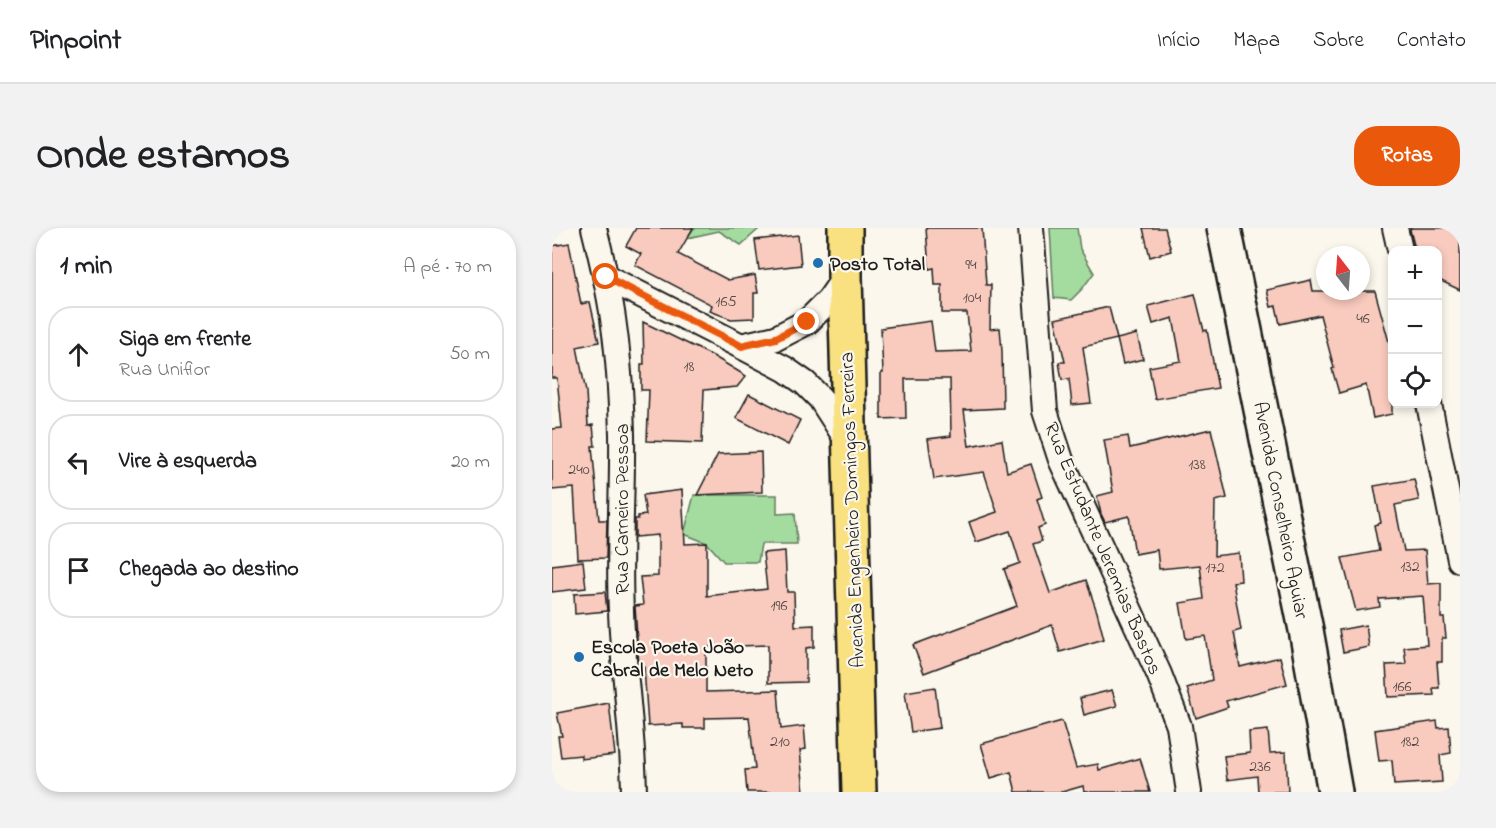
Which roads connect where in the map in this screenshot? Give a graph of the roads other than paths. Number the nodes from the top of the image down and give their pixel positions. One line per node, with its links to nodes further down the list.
1 (594, 228): 7 (street, Rua Carneiro Pessoa)
2 (845, 228): 8 (main road, Avenida Engenheiro Domingos Ferreira)
3 (1031, 228): 15 (street, Rua Estudante Jeremias Bastos)
4 (1224, 228): 16 (main road, Avenida Conselheiro Aguiar)
5 (1395, 228): 6 (street)
6 (1399, 246)
7 (606, 277): 9 (street); 13 (street, Rua Carneiro Pessoa)
8 (845, 277): 9 (street); 11 (main road, Avenida Engenheiro Domingos Ferreira)
9 (741, 346): 11 (street)
10 (1430, 408): 12 (street)
11 (849, 444): 14 (main road, Avenida Engenheiro Domingos Ferreira)
12 (1460, 560)
13 (634, 792)
14 (859, 792)
15 (1189, 792)
16 (1335, 792)

